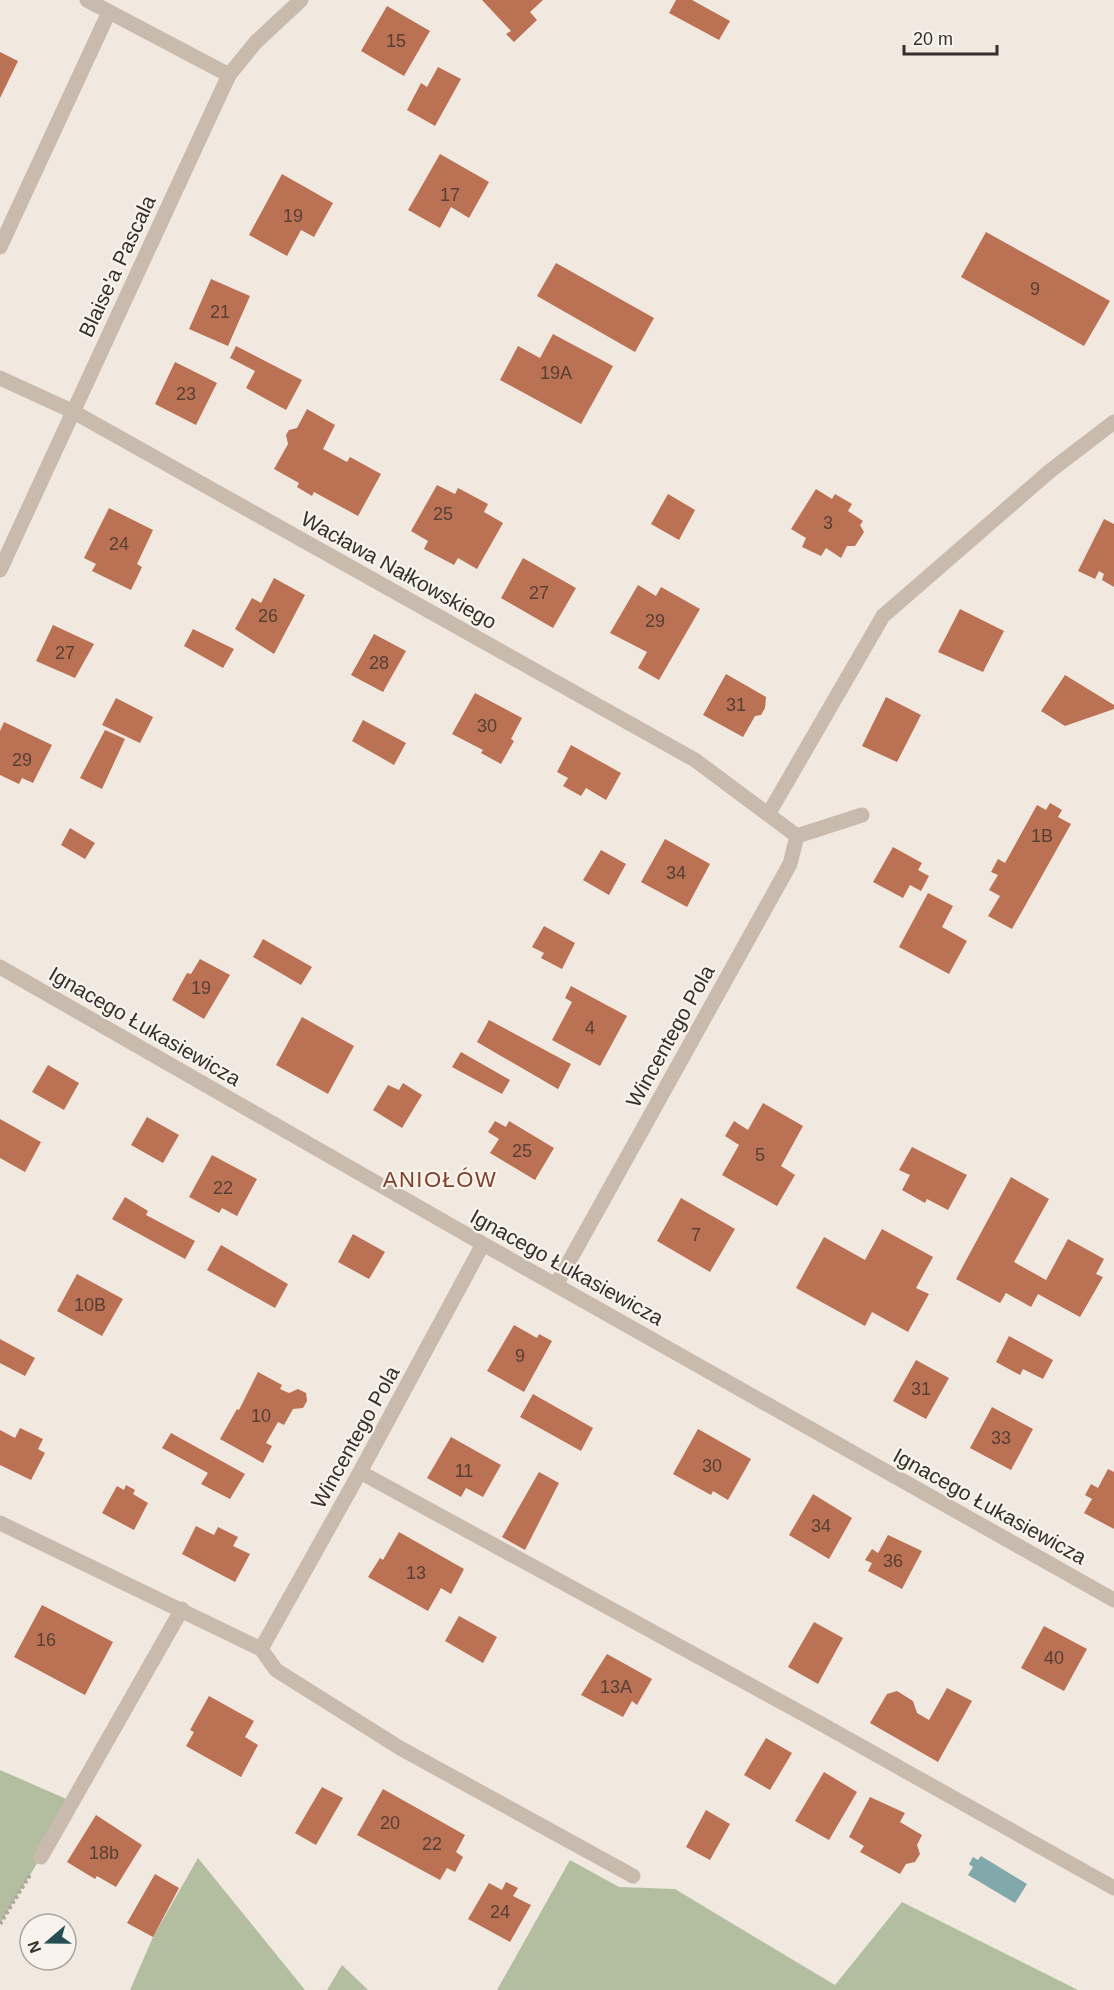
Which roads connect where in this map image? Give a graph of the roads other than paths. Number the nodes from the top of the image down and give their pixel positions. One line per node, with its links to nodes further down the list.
1 (87, 0): 3 (street)
2 (301, 0): 4 (street, Blaise'a Pascala)
3 (109, 12): 4 (street); 5 (street)
4 (229, 75): 7 (street, Blaise'a Pascala)
5 (0, 247)
6 (0, 378): 7 (street, Wacława Nałkowskiego)
7 (72, 411): 9 (street, Blaise'a Pascala); 10 (street, Wacława Nałkowskiego)
8 (1114, 422): 10 (street)
9 (0, 570)
10 (769, 813): 12 (street)
11 (862, 815): 12 (street)
12 (797, 836): 15 (street, Wincentego Pola)
13 (0, 967): 14 (street, Ignacego Łukasiewicza)
14 (483, 1244): 15 (street, Ignacego Łukasiewicza); 16 (street, Wincentego Pola)
15 (556, 1285): 18 (street, Ignacego Łukasiewicza)
16 (360, 1472): 20 (street, Wincentego Pola); 23 (street)
17 (0, 1523): 19 (street)
18 (1114, 1600)
19 (182, 1609): 20 (street); 21 (street)
20 (261, 1648): 22 (street)
21 (41, 1857)
22 (633, 1876)
23 (1114, 1888)

